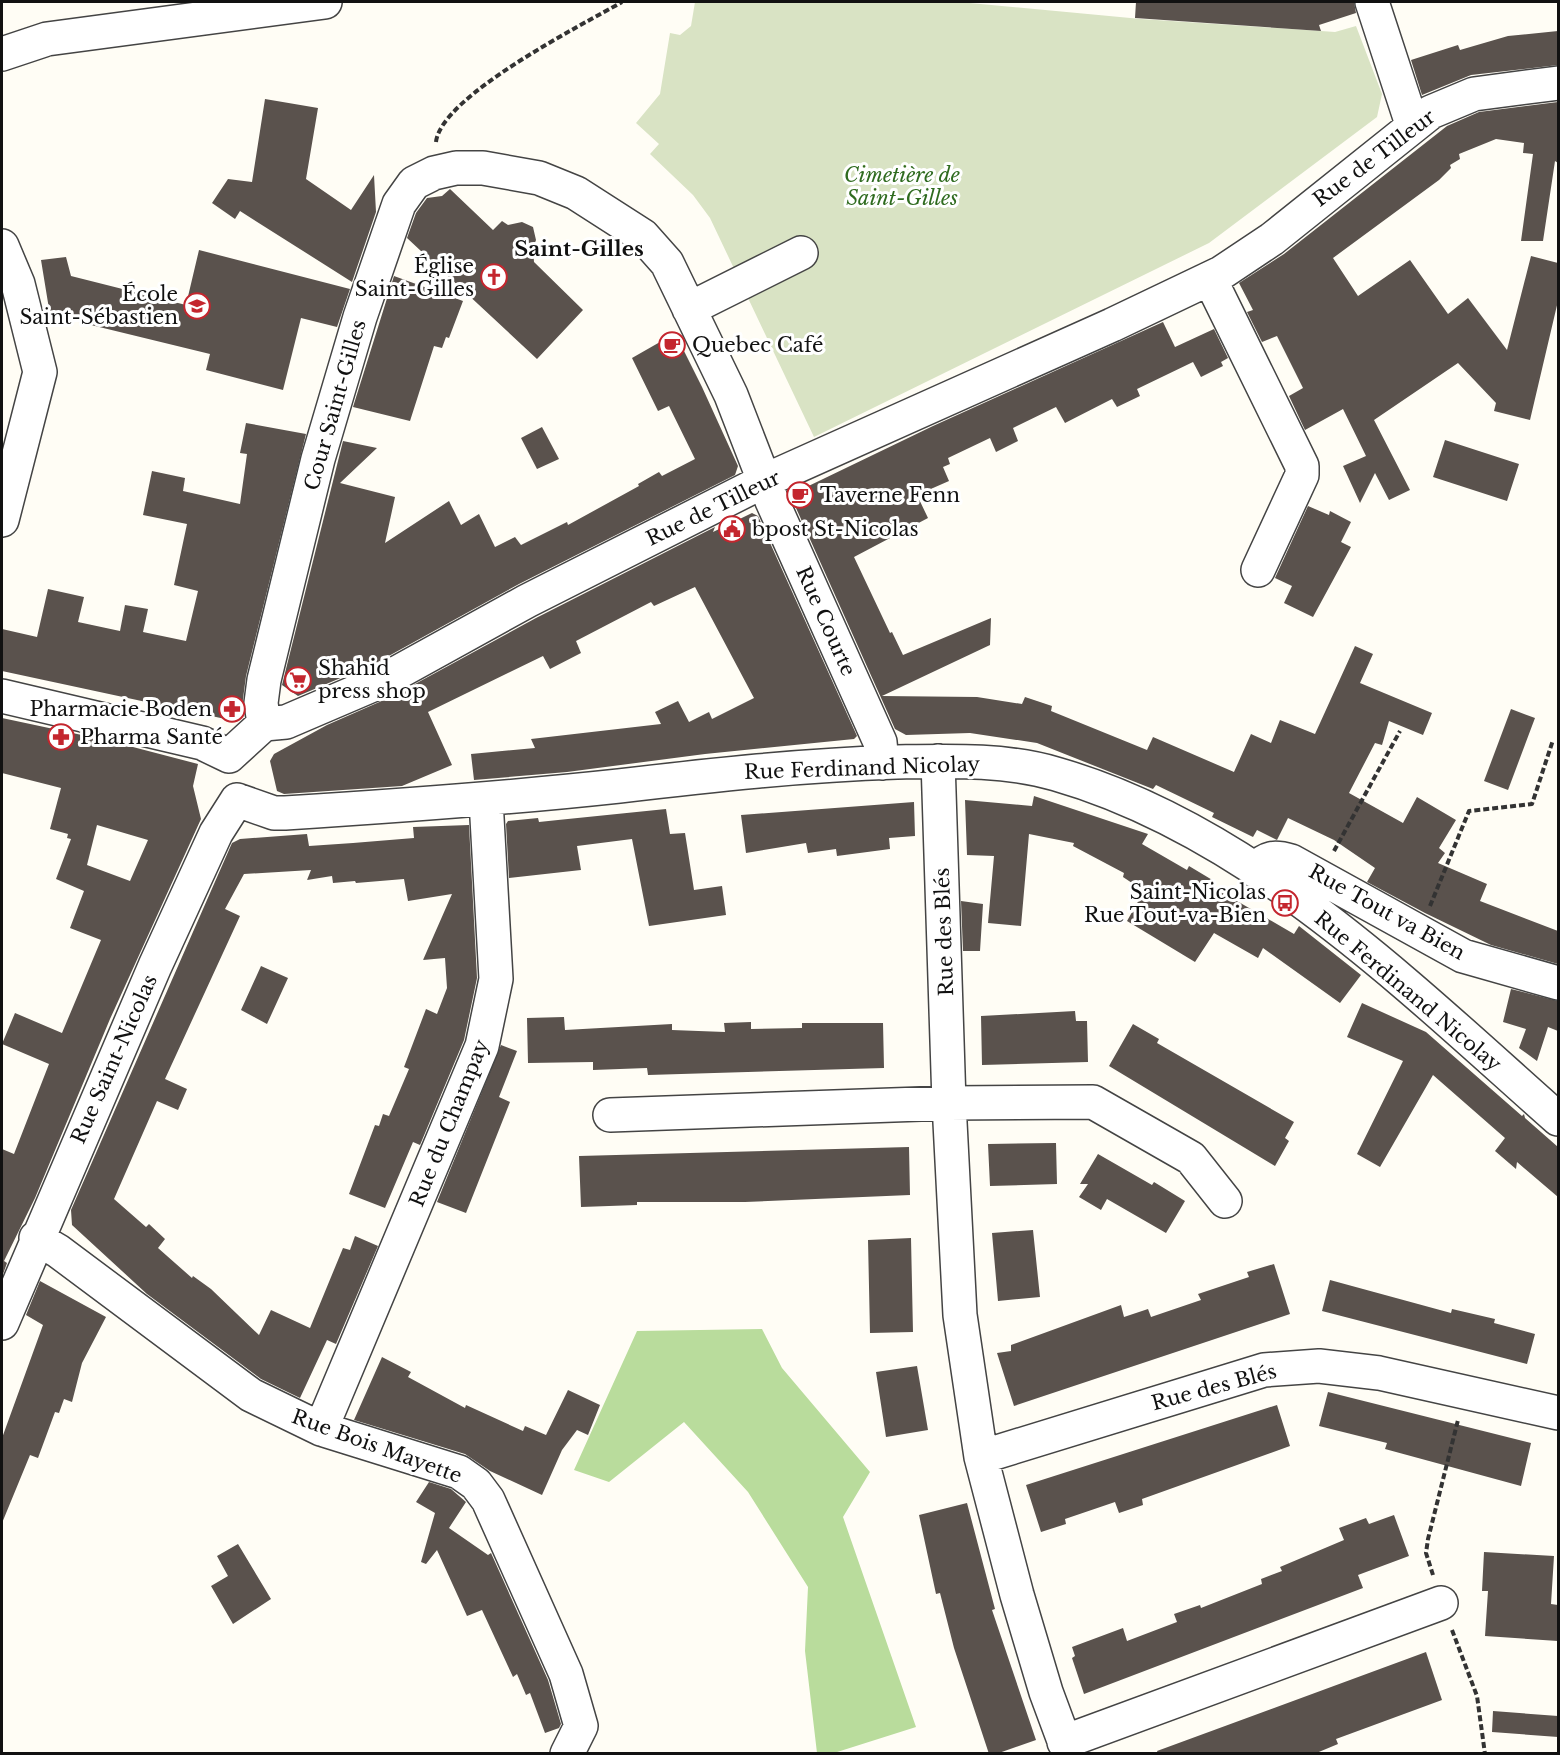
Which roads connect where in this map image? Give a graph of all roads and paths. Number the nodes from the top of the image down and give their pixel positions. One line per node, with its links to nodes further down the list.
1 (325, 2): 4 (street)
2 (622, 2): 7 (path)
3 (1372, 2): 6 (street)
4 (2, 54)
5 (1558, 83): 6 (street, Rue de Tilleur)
6 (1412, 124): 10 (street, Rue de Tilleur)
7 (434, 173): 11 (street, Cour Saint-Gilles); 16 (street, Cour Saint-Gilles)
8 (2, 246): 13 (street)
9 (801, 253): 11 (street)
10 (1210, 279): 12 (street, Rue de Tilleur); 14 (street)
11 (689, 309): 12 (street, Cour Saint-Gilles)
12 (764, 481): 16 (street, Rue de Tilleur); 21 (street, Rue Courte)
13 (2, 520)
14 (1258, 570)
15 (2, 696): 19 (street)
16 (264, 724): 19 (street)
17 (1400, 731): 25 (path)
18 (1553, 740): 26 (path)
19 (229, 756): 22 (street)
20 (938, 762): 21 (street, Rue Ferdinand Nicolay); 24 (street, Rue Ferdinand Nicolay); 28 (street, Rue des Blés)
21 (882, 763): 23 (street, Rue Ferdinand Nicolay)
22 (237, 800): 23 (street, Rue Ferdinand Nicolay); 32 (street, Rue Saint-Nicolas)
23 (486, 800): 35 (street, Rue du Champay)
24 (1254, 870): 25 (street, Rue Tout va Bien); 30 (street, Rue Ferdinand Nicolay)
25 (1321, 876): 26 (street, Rue Tout va Bien)
26 (1418, 931): 27 (street, Rue Tout va Bien)
27 (1558, 983)
28 (949, 1103): 29 (street); 31 (street); 36 (street, Rue des Blés)
29 (610, 1115)
30 (1558, 1119)
31 (1225, 1201)
32 (36, 1238): 33 (street, Rue Saint-Nicolas); 35 (street, Rue Bois Mayette)
33 (2, 1323)
34 (1558, 1413): 36 (street, Rue des Blés)
35 (321, 1429): 39 (street, Rue Bois Mayette)
36 (981, 1457): 38 (street, Rue des Blés)
37 (1442, 1603): 38 (street, Rue des Blés)
38 (1067, 1748)
39 (567, 1754)

